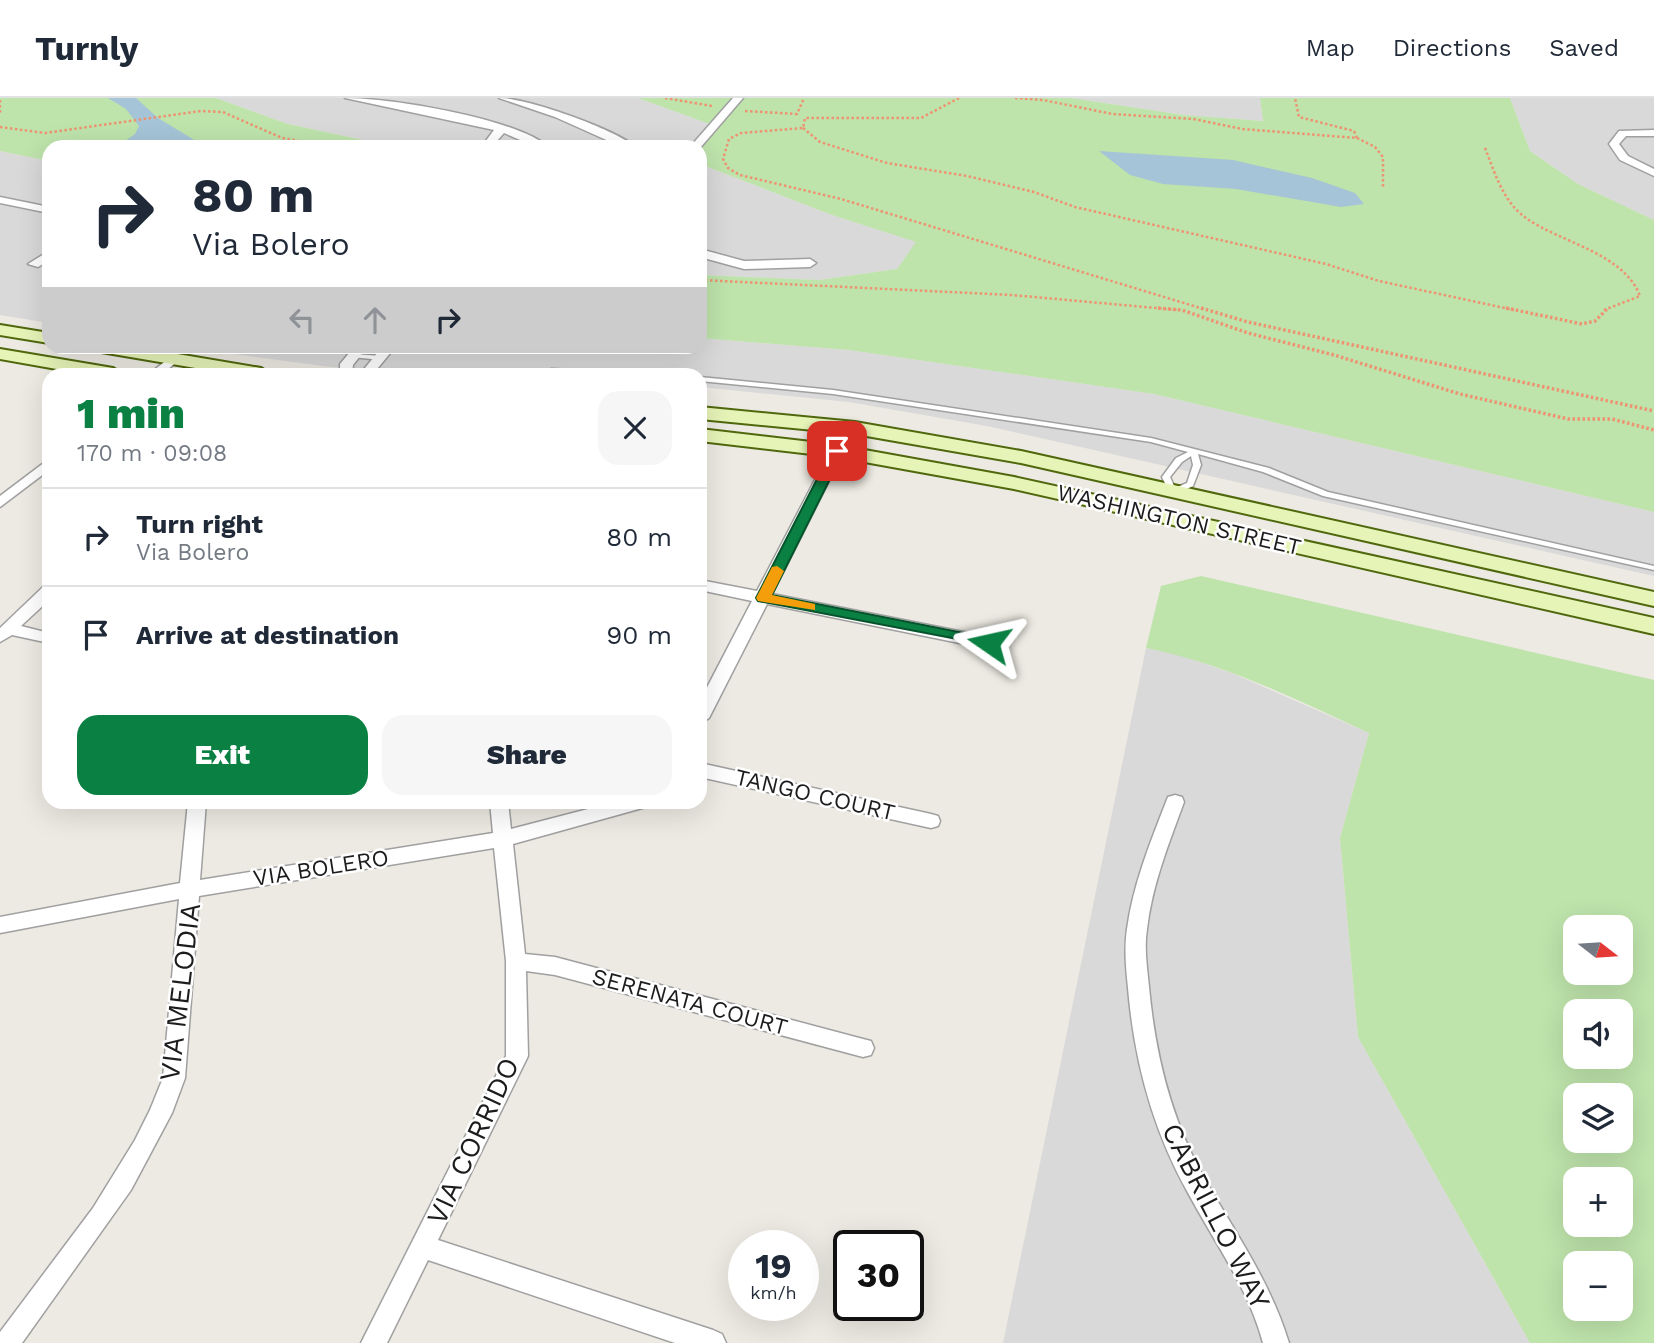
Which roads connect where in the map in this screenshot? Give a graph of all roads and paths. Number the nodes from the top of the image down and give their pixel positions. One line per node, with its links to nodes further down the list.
1 (350, 98): 9 (street)
2 (414, 98): 9 (street)
3 (504, 98): 21 (street)
4 (738, 98): 22 (street)
5 (959, 98): 12 (path)
6 (1015, 98): 17 (path)
7 (1295, 98): 17 (path)
8 (0, 100): 10 (path)
9 (399, 108): 15 (street)
10 (0, 113)
11 (797, 114): 12 (path)
12 (805, 118): 14 (path)
13 (0, 127): 18 (path)
14 (803, 128): 23 (path); 44 (path)
15 (502, 129): 19 (street); 20 (street)
16 (1654, 133): 24 (street)
17 (1357, 138): 25 (path)
18 (293, 140)
19 (492, 140)
20 (528, 140)
21 (615, 140)
22 (701, 140)
23 (1485, 148)
24 (1654, 173)
25 (1383, 189)
26 (0, 200): 27 (street)
27 (42, 209)
28 (707, 255): 30 (street)
29 (42, 259): 31 (street)
30 (810, 263)
31 (34, 264)
32 (707, 280): 46 (path)
33 (0, 330): 34 (main road)
34 (42, 337)
35 (0, 354): 39 (main road)
36 (139, 354): 38 (main road)
37 (384, 354): 42 (street)
38 (172, 360): 40 (street); 41 (main road)
39 (79, 368)
40 (162, 368)
41 (223, 368)
42 (371, 368)
43 (707, 380): 50 (lane)
44 (1654, 411)
45 (707, 415): 48 (main road, WASHINGTON STREET)
46 (1654, 430)
47 (707, 436): 49 (main road, WASHINGTON STREET)
48 (978, 449): 49 (main road); 53 (main road, WASHINGTON STREET)
49 (837, 451): 52 (main road, WASHINGTON STREET); 58 (street)
50 (1194, 451): 53 (lane); 53 (lane); 55 (lane)
51 (42, 469): 54 (street)
52 (1020, 485): 53 (main road); 60 (main road, WASHINGTON STREET)
53 (1173, 492): 59 (main road, WASHINGTON STREET)
54 (0, 503)
55 (1654, 568)
56 (707, 586): 58 (street)
57 (42, 598): 61 (street)
58 (763, 598): 63 (street); 64 (street)
59 (1654, 599)
60 (1654, 626)
61 (4, 633): 62 (street)
62 (42, 637)
63 (989, 643)
64 (707, 705)
65 (707, 772): 70 (street, TANGO COURT)
66 (1175, 802): 80 (street, CABRILLO WAY)
67 (197, 809): 72 (street, VIA MELODIA)
68 (500, 809): 71 (street, VIA CORRIDO)
69 (613, 809): 71 (street, VIA BOLERO)
70 (931, 821)
71 (503, 839): 72 (street, VIA BOLERO); 74 (street, VIA CORRIDO)
72 (192, 889): 73 (street, VIA BOLERO); 77 (street, VIA MELODIA)
73 (0, 925)
74 (516, 961): 75 (street, SERENATA COURT); 76 (street, VIA CORRIDO)
75 (863, 1048)
76 (423, 1247): 78 (street, VIA CORRIDO); 79 (street)
77 (7, 1343)
78 (374, 1343)
79 (713, 1343)
80 (1276, 1343)

